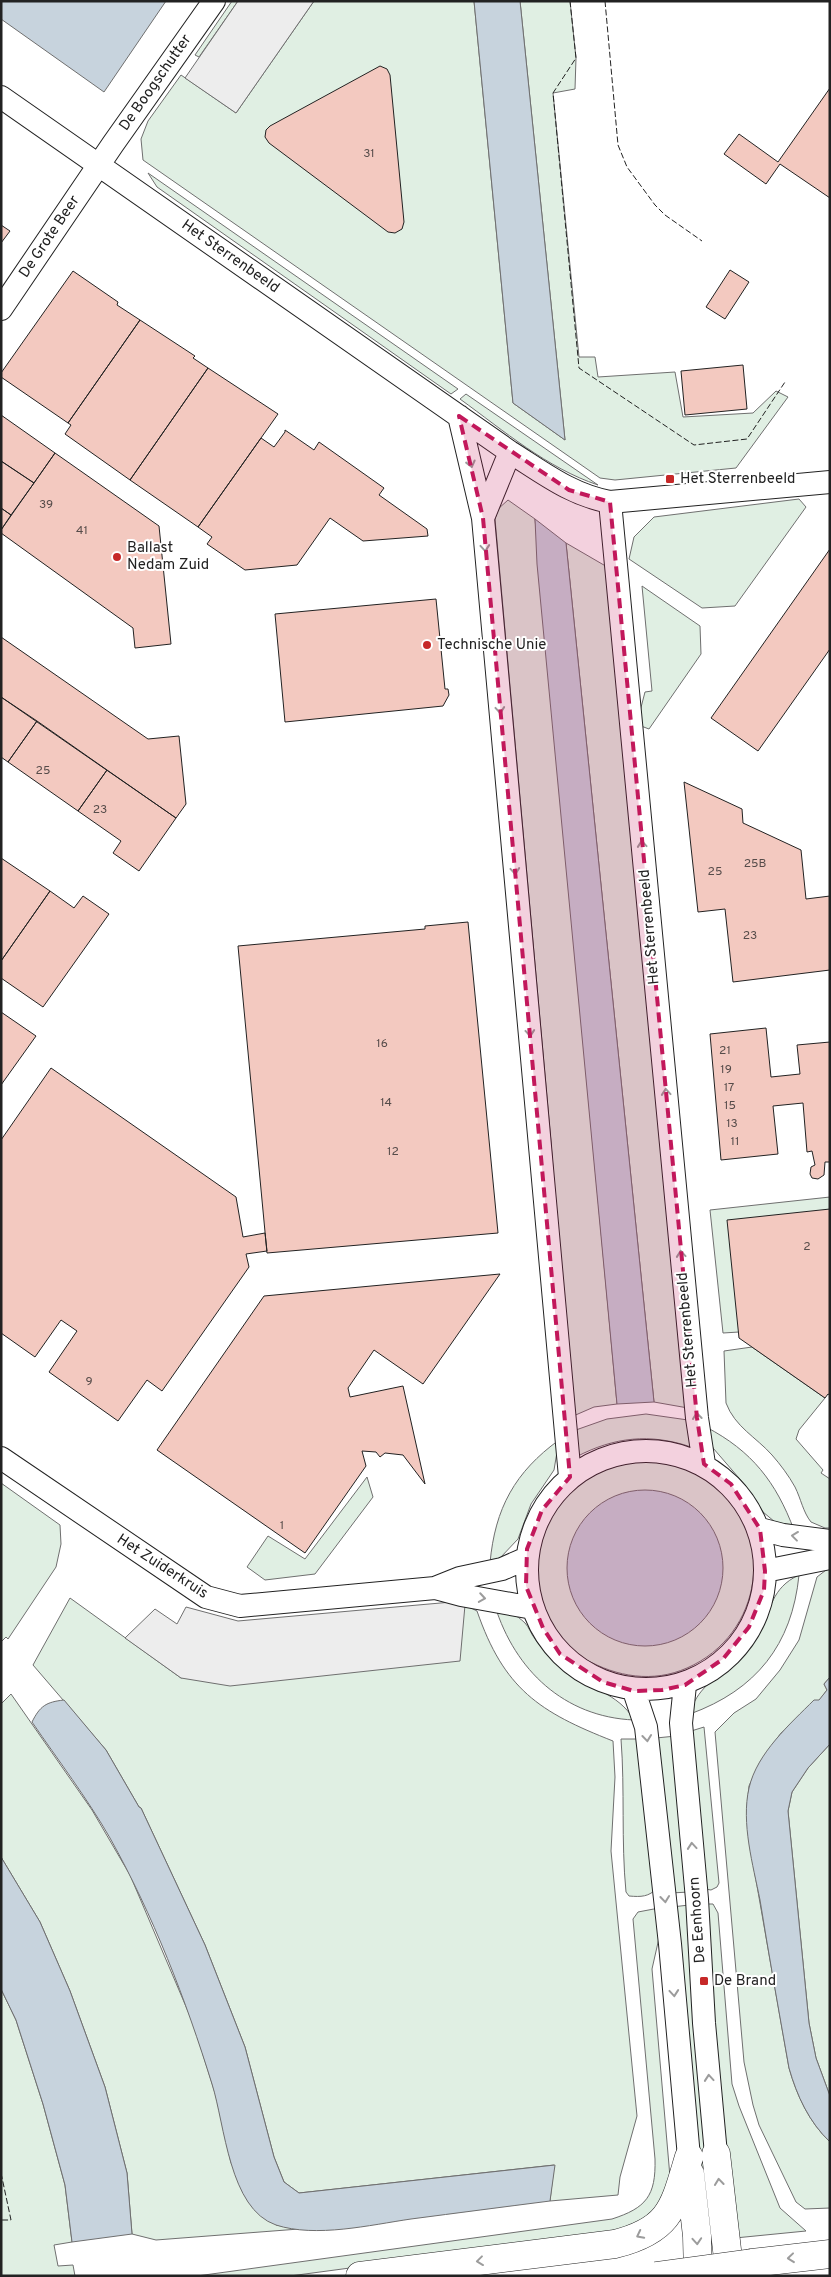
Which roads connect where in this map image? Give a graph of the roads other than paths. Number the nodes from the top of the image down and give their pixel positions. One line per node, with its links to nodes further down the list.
1 (214, 1): 3 (street, De Boogschutter)
2 (1, 97): 3 (street, Het Sterrenbeeld)
3 (99, 165): 4 (street, De Grote Beer); 5 (street, Het Sterrenbeeld)
4 (1, 309)
5 (459, 416): 6 (street, Het Sterrenbeeld); 9 (street, one-way to 9)
6 (510, 452): 8 (street, Het Sterrenbeeld); 9 (street)
7 (830, 482): 8 (street)
8 (610, 502): 11 (street, Het Sterrenbeeld, one-way to 8)
9 (483, 518): 12 (street, one-way to 12)
10 (1, 1458): 18 (street, Het Zuiderkruis)
11 (704, 1464): 12 (street); 13 (street)
12 (570, 1476): 15 (street)
13 (760, 1529): 14 (street, one-way to 13); 17 (street)
14 (830, 1541)
15 (527, 1558): 18 (street, Het Zuiderkruis); 19 (street)
16 (830, 1558): 17 (street)
17 (765, 1571): 20 (street)
18 (435, 1588): 19 (street, Het Zuiderkruis, one-way to 19)
19 (533, 1608): 21 (street)
20 (685, 1685): 21 (street); 22 (street, De Eenhoorn, one-way to 20)
21 (634, 1691): 23 (street, De Eenhoorn, one-way to 23)
22 (716, 2154): 25 (highway, one-way to 22)
23 (689, 2157): 26 (highway, one-way to 26); 28 (highway, one-way to 28)
24 (830, 2254): 25 (highway, one-way to 25)
25 (741, 2269): 27 (highway, bridge)
26 (360, 2276)
27 (656, 2276)
28 (698, 2276)

